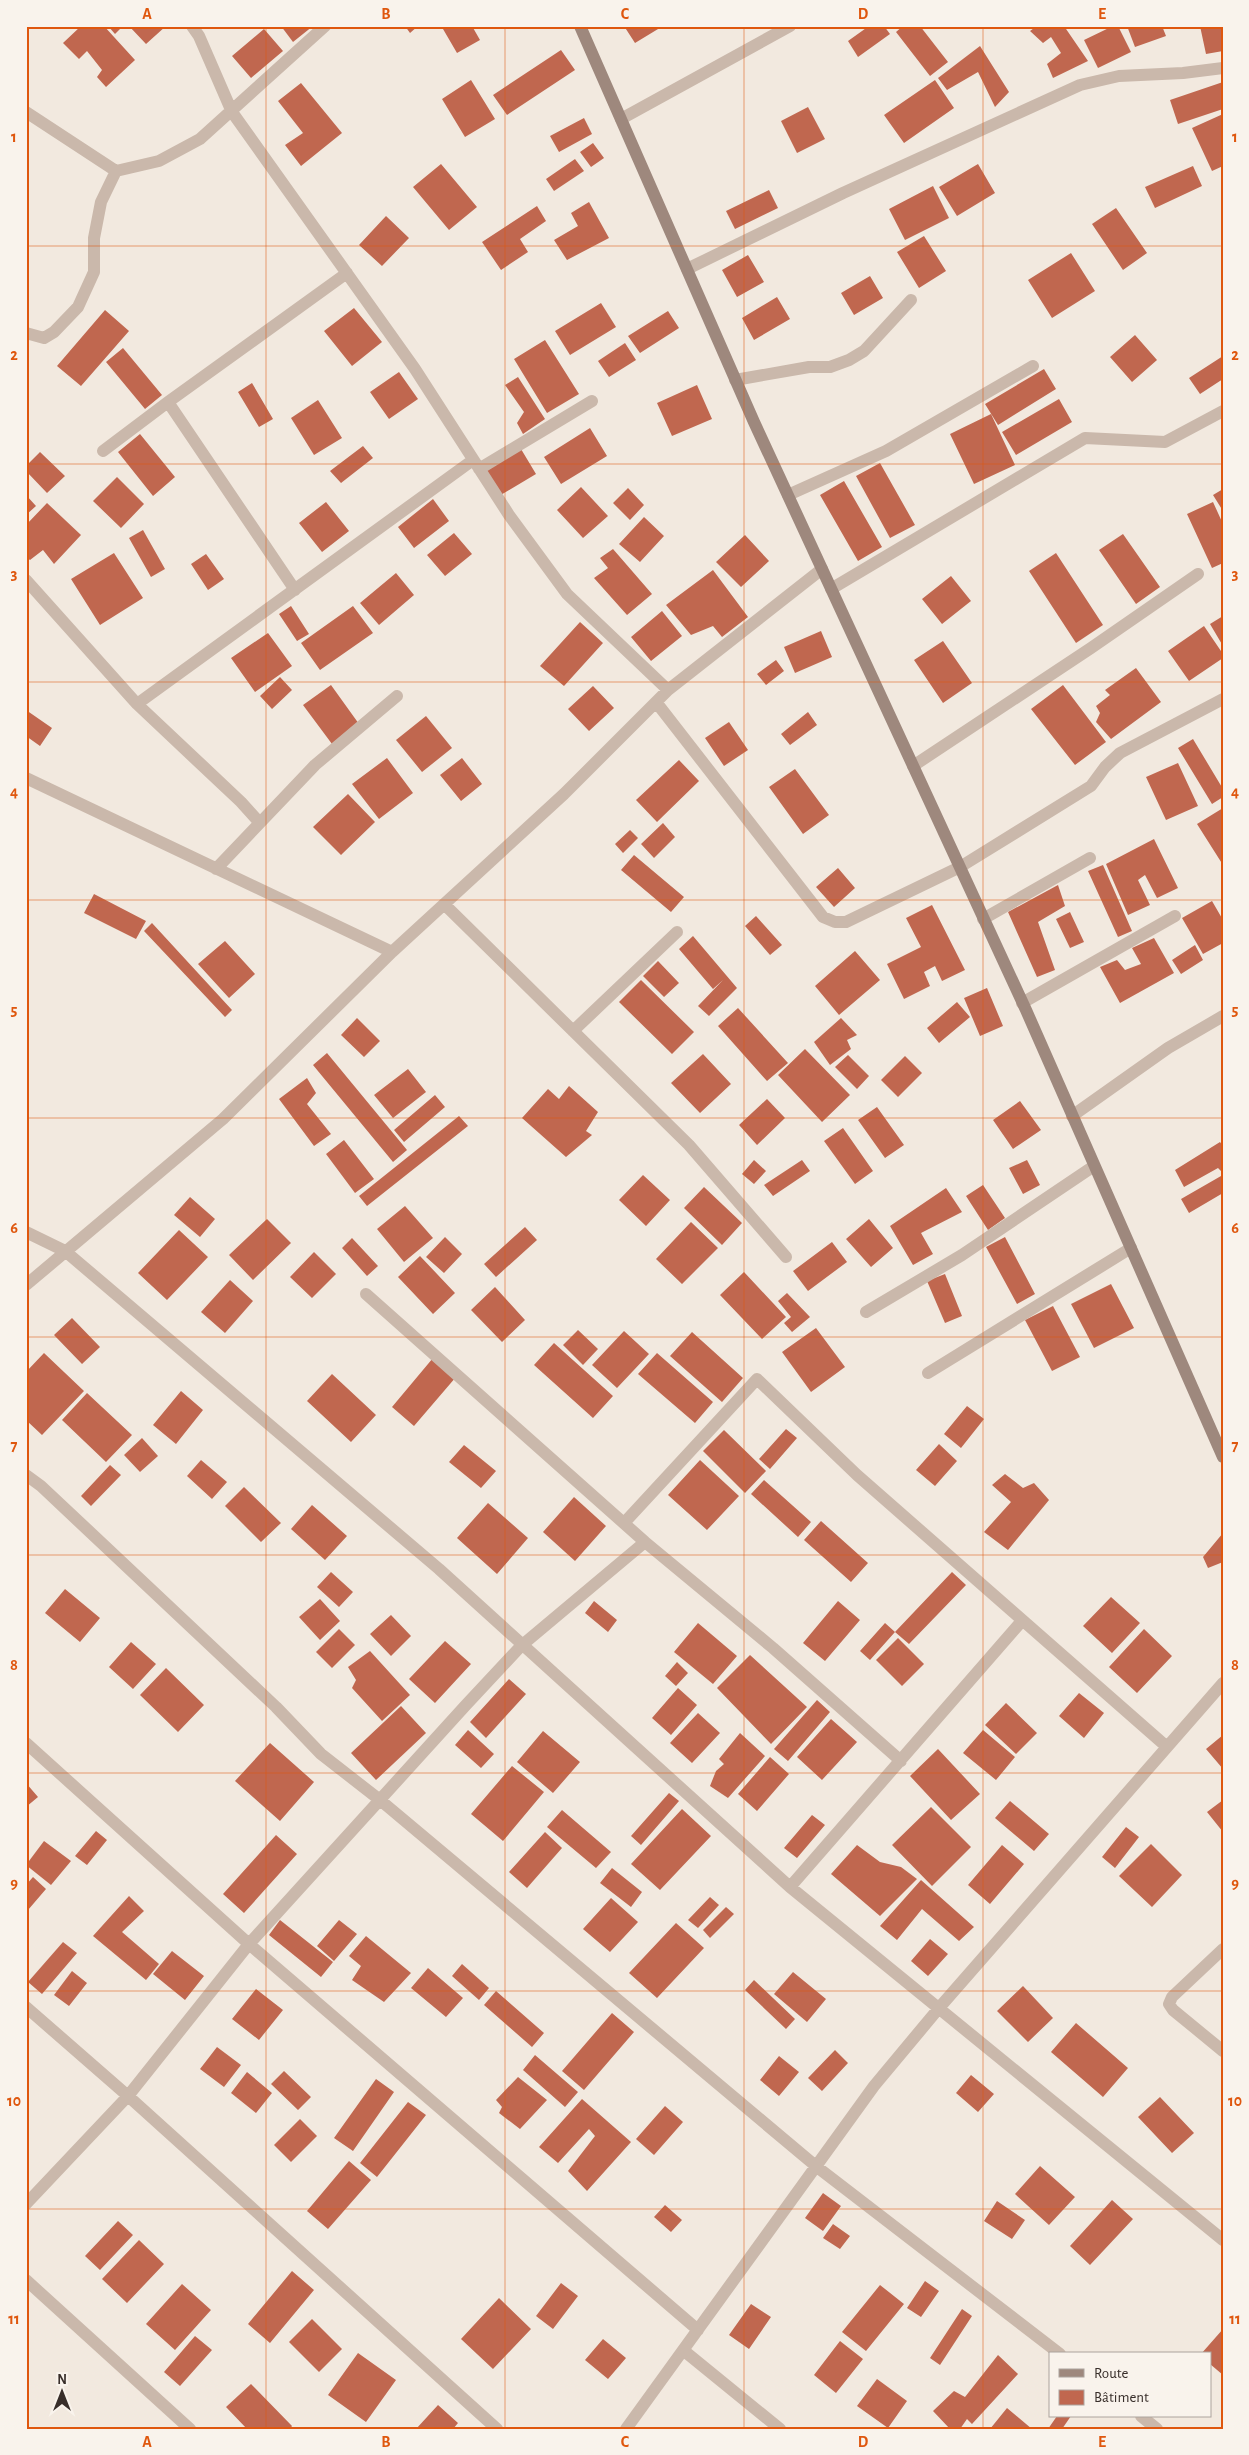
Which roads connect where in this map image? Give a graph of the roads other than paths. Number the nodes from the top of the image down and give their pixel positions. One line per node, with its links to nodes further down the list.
1 (192, 26): 7 (street)
2 (326, 26): 7 (street)
3 (580, 26): 8 (street)
4 (790, 26): 8 (street)
5 (1223, 68): 10 (street)
6 (26, 112): 9 (street)
7 (232, 112): 9 (street); 11 (street)
8 (621, 119): 10 (street)
9 (116, 171): 13 (street)
10 (687, 268): 15 (street)
11 (346, 273): 17 (street); 20 (street)
12 (911, 300): 15 (street)
13 (26, 333)
14 (1033, 366): 21 (street)
15 (735, 380): 21 (street)
16 (592, 401): 20 (street)
17 (168, 402): 19 (street); 26 (street)
18 (1223, 410): 25 (street)
19 (103, 451)
20 (476, 465): 26 (street); 27 (street)
21 (788, 495): 22 (street)
22 (822, 569): 25 (street); 27 (street)
23 (1198, 574): 32 (street)
24 (26, 580): 31 (street)
25 (831, 589): 32 (street)
26 (295, 590): 31 (street)
27 (668, 690): 30 (street)
28 (397, 696): 34 (street)
29 (1223, 699): 36 (street)
30 (656, 702): 36 (street); 38 (street)
31 (137, 704): 34 (street)
32 (913, 766): 36 (street)
33 (26, 778): 37 (street)
34 (259, 822): 37 (street)
35 (1090, 858): 40 (street)
36 (960, 867): 40 (street)
37 (216, 869): 42 (street)
38 (444, 904): 42 (street); 45 (street)
39 (1175, 916): 43 (street)
40 (983, 919): 43 (street)
41 (677, 932): 45 (street)
42 (392, 952): 50 (street)
43 (1022, 1003): 46 (street)
44 (1223, 1016): 46 (street)
45 (573, 1030): 51 (street)
46 (1072, 1116): 47 (street)
47 (1094, 1166): 49 (street); 54 (street)
48 (26, 1232): 50 (street)
49 (1131, 1248): 55 (street); 56 (street)
50 (65, 1251): 52 (street); 61 (street)
51 (786, 1257)
52 (26, 1285)
53 (366, 1294): 58 (street)
54 (866, 1312)
55 (928, 1372)
56 (1223, 1457)
57 (26, 1475): 66 (street)
58 (624, 1524): 59 (street); 60 (street)
59 (645, 1542): 61 (street); 65 (street)
60 (1021, 1622): 64 (street); 65 (street)
61 (521, 1646): 66 (street); 67 (street)
62 (1223, 1683): 64 (street)
63 (26, 1743): 68 (street)
64 (1167, 1747): 71 (street)
65 (901, 1761): 67 (street)
66 (380, 1800): 68 (street); 74 (street)
67 (790, 1887): 71 (street)
68 (249, 1944): 73 (street); 78 (street)
69 (1223, 1949): 72 (street)
70 (26, 2007): 73 (street)
71 (939, 2008): 74 (street); 76 (street)
72 (1223, 2051)
73 (128, 2096): 75 (street); 83 (street)
74 (818, 2167): 78 (street); 80 (street)
75 (26, 2204)
76 (1223, 2240)
77 (26, 2280): 82 (street)
78 (698, 2330): 79 (street)
79 (683, 2350): 84 (street); 85 (street)
80 (1057, 2352)
81 (1143, 2418): 86 (street)
82 (190, 2429)
83 (497, 2429)
84 (626, 2429)
85 (780, 2429)
86 (1157, 2429)

